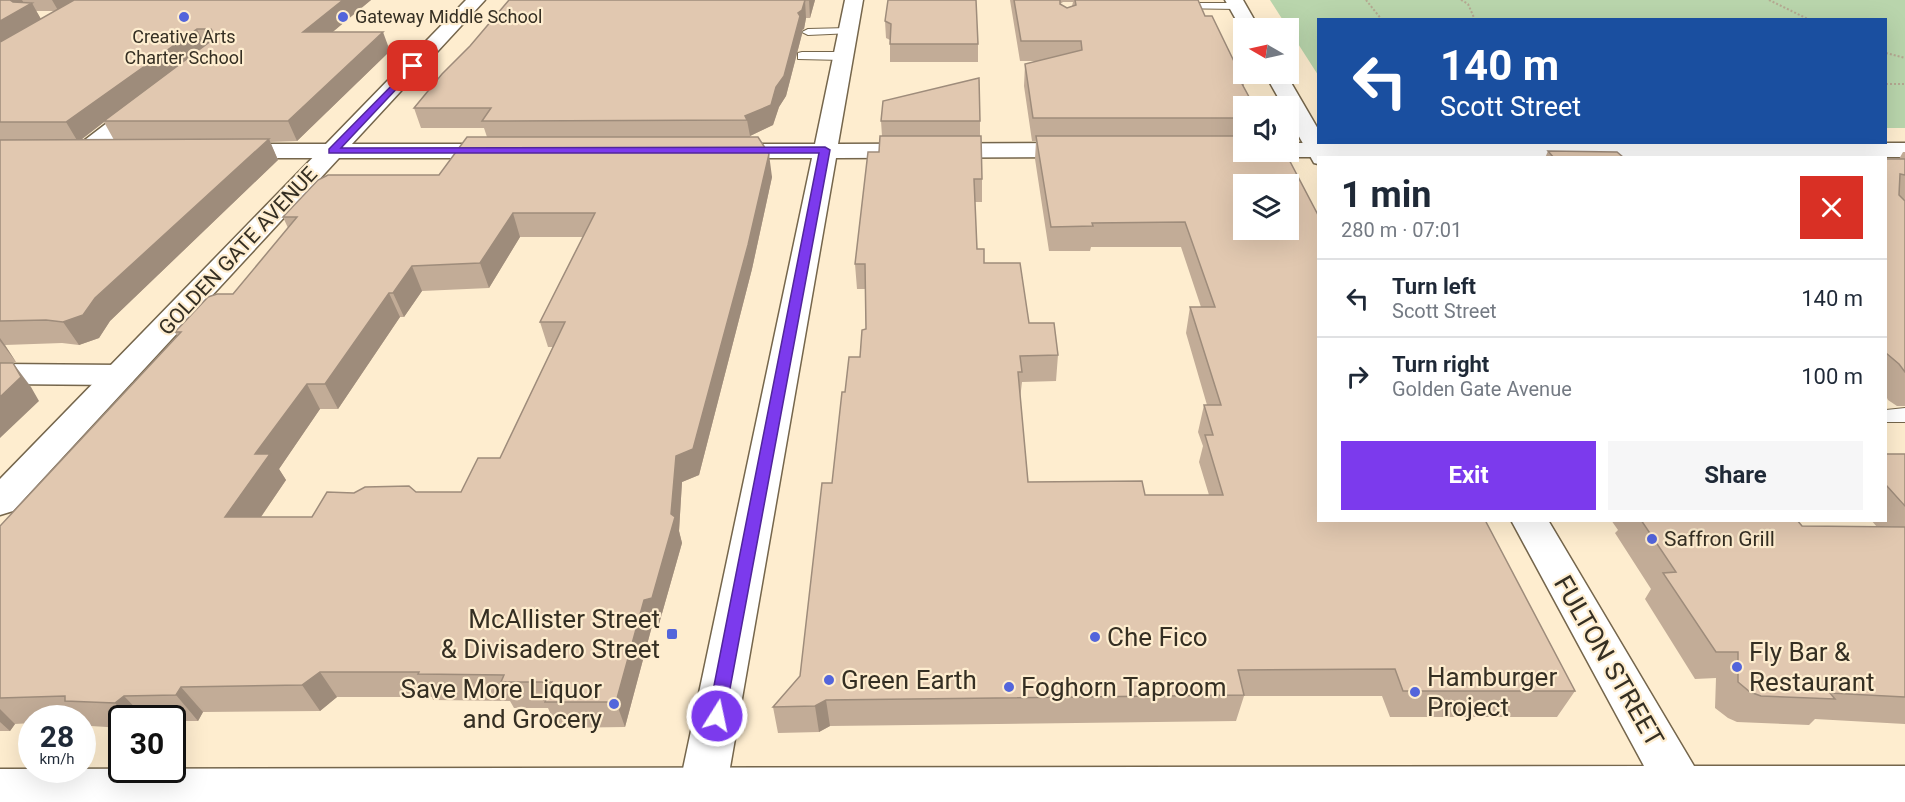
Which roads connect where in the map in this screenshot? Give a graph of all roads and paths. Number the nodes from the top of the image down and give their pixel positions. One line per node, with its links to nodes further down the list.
1 (476, 0): 31 (street, GOLDEN GATE AVENUE)
2 (854, 0): 16 (street)
3 (1366, 0): 13 (path)
4 (1461, 0): 9 (path)
5 (1468, 0): 9 (path)
6 (1769, 0): 11 (path)
7 (1774, 0): 11 (path)
8 (1236, 3): 10 (lane); 12 (street)
9 (1468, 4): 14 (path)
10 (1158, 6)
11 (1787, 7): 15 (path)
12 (1244, 18)
13 (1380, 18)
14 (1474, 18)
15 (1806, 18)
16 (848, 31): 17 (lane); 20 (street)
17 (808, 32)
18 (1887, 52): 21 (path)
19 (802, 56): 20 (lane)
20 (843, 56): 26 (street)
21 (1905, 58)
22 (1282, 84): 35 (street)
23 (1887, 84): 24 (path)
24 (1905, 84)
25 (160, 94): 29 (street)
26 (825, 150): 27 (street); 33 (street); 45 (street)
27 (1101, 150)
28 (1905, 150): 36 (street)
29 (120, 151)
30 (202, 151): 31 (street)
31 (333, 151): 32 (street); 38 (street, GOLDEN GATE AVENUE)
32 (527, 151)
33 (705, 151)
34 (1299, 151): 35 (street)
35 (1321, 154): 36 (street)
36 (1816, 154)
37 (0, 374): 38 (street)
38 (121, 375): 41 (street, GOLDEN GATE AVENUE)
39 (1887, 416): 40 (lane)
40 (1905, 416)
41 (0, 502)
42 (1531, 522): 46 (street, FULTON STREET)
43 (1905, 789): 46 (street)
44 (0, 791): 45 (street)
45 (702, 796): 46 (street)
46 (1685, 796)

